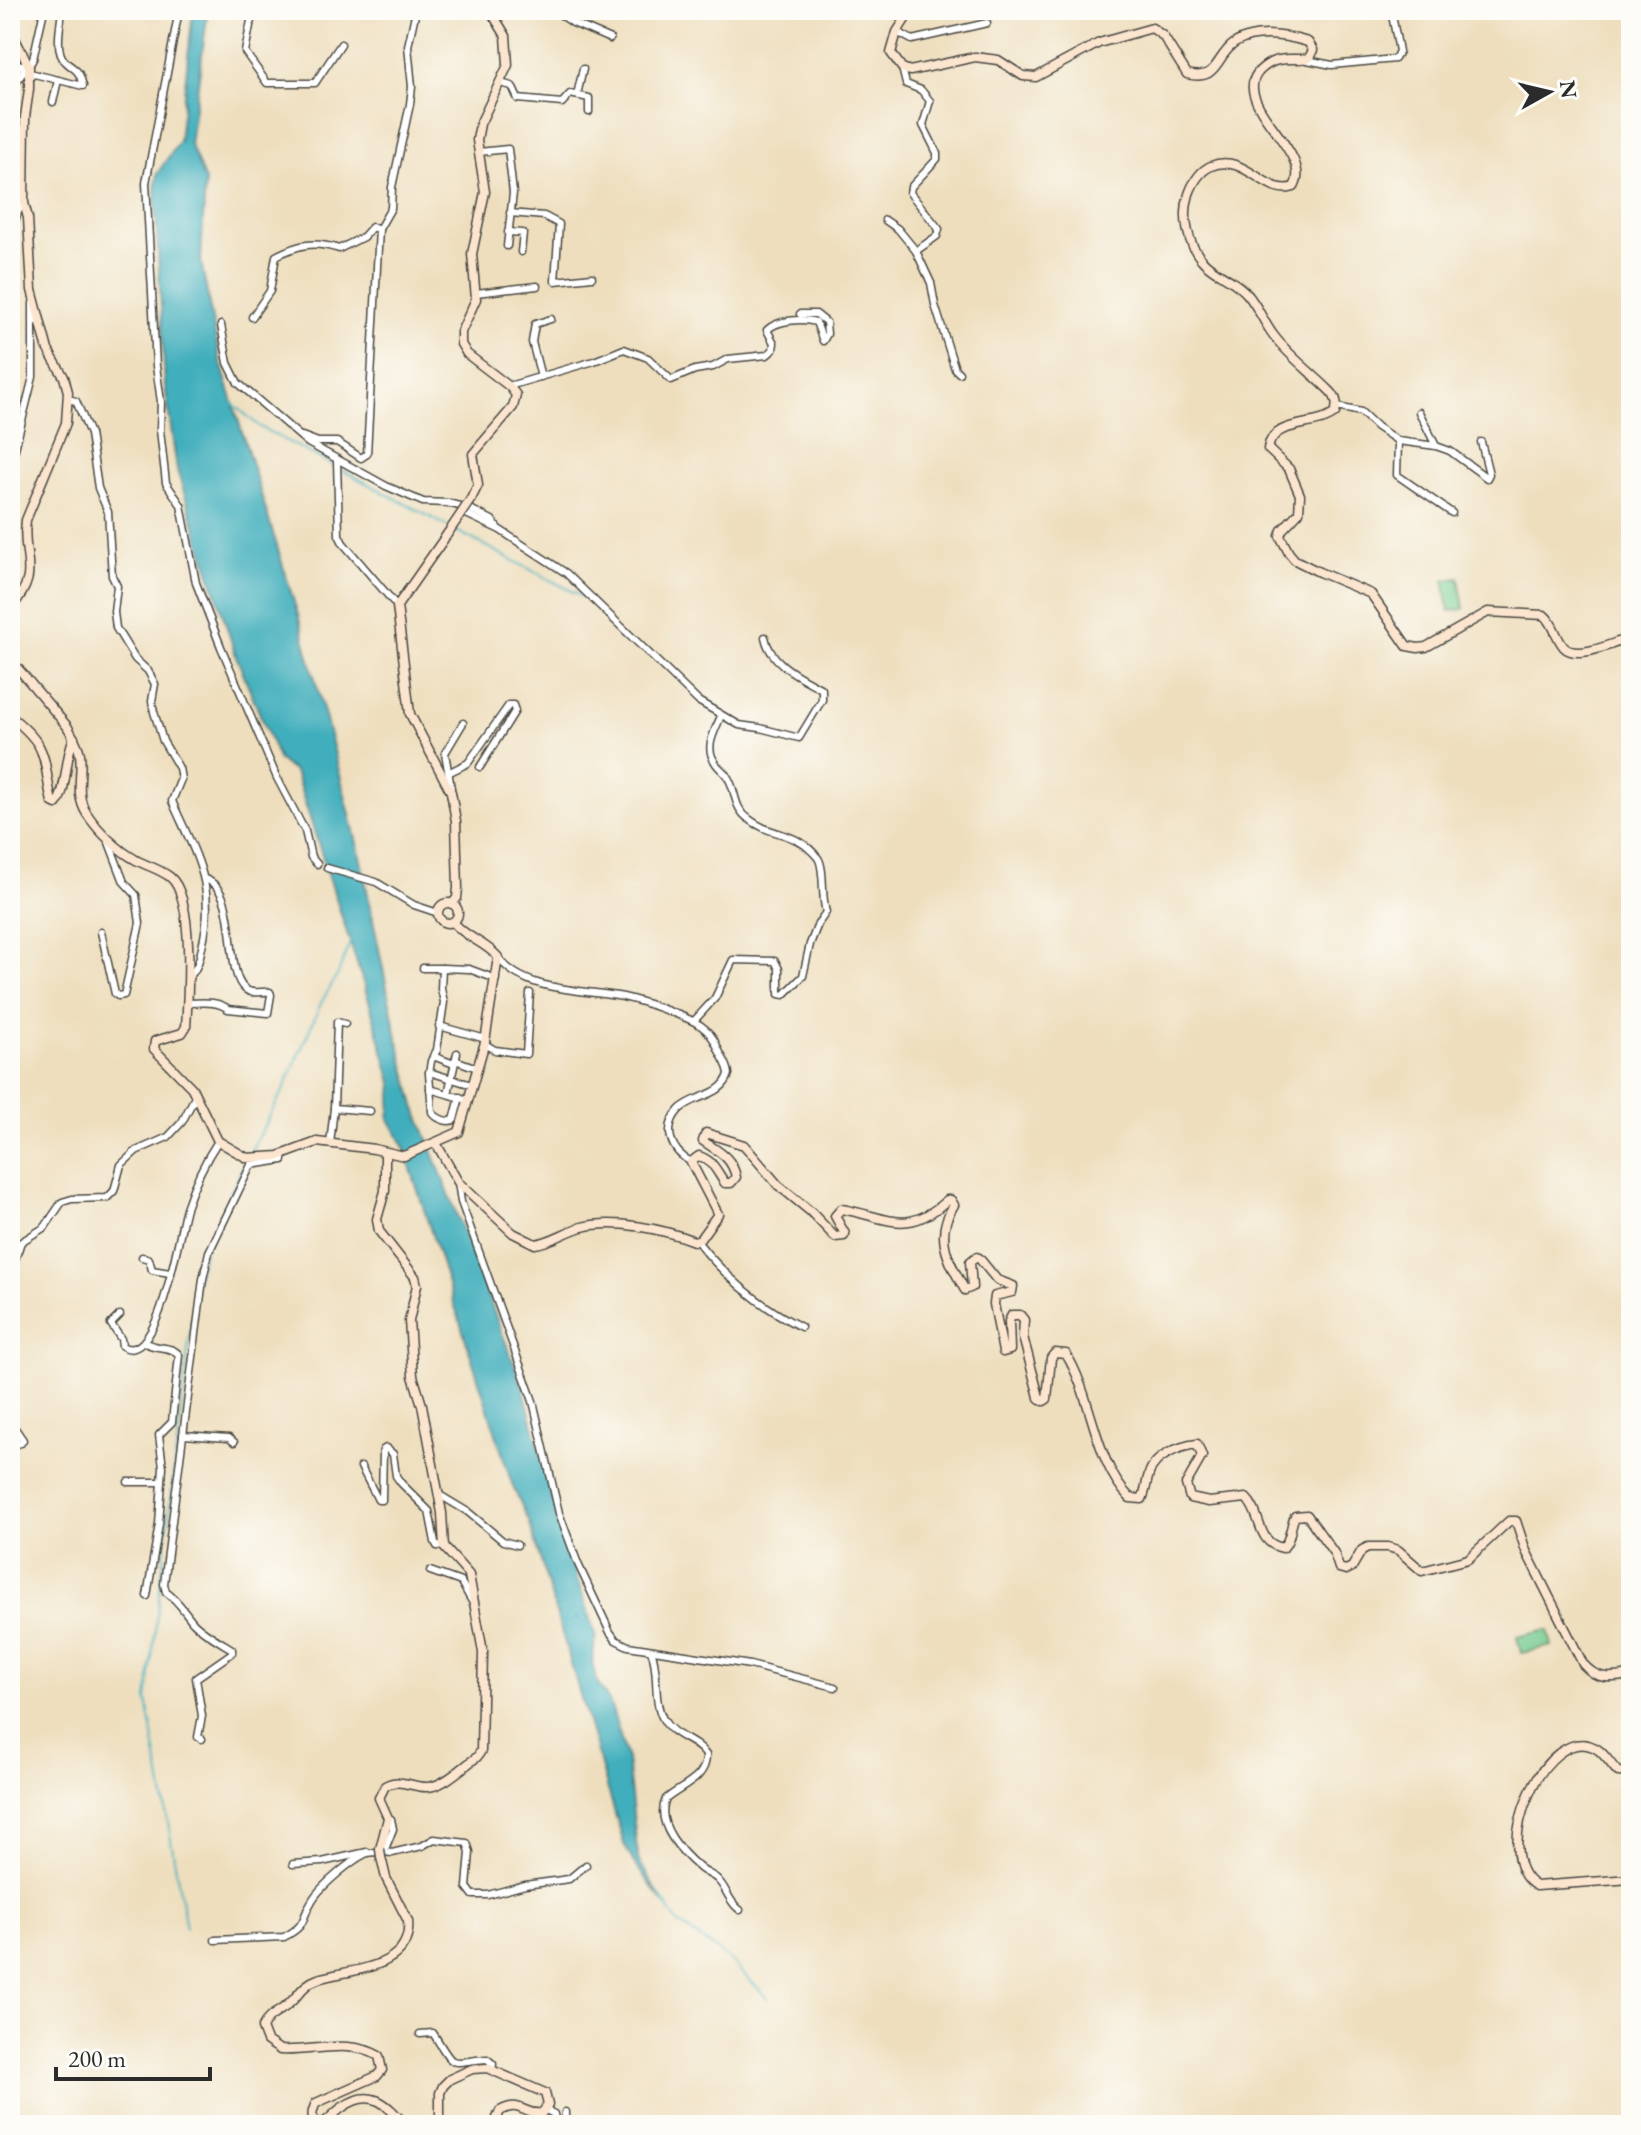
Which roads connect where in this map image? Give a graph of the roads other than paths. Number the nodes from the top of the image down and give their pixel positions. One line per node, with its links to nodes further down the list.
1 (44, 10): 18 (street)
2 (62, 10): 20 (street)
3 (179, 10): 74 (street)
4 (253, 10): 14 (street)
5 (416, 10): 30 (street)
6 (490, 10): 21 (street)
7 (554, 10): 13 (street)
8 (911, 10): 12 (street)
9 (1391, 10): 15 (street)
10 (987, 23): 12 (street)
11 (10, 29): 18 (street)
12 (897, 32): 17 (street)
13 (610, 39)
14 (341, 44)
15 (1306, 59): 17 (street); 50 (street)
16 (10, 63): 18 (street)
17 (902, 68): 34 (street)
18 (27, 69): 20 (street); 22 (street); 27 (street)
19 (583, 69): 23 (street)
20 (58, 80): 24 (street)
21 (500, 83): 23 (street); 26 (street)
22 (10, 91)
23 (577, 95): 25 (street)
24 (53, 102)
25 (589, 112)
26 (479, 152): 28 (street); 39 (street)
27 (24, 203): 32 (street); 38 (street)
28 (510, 213): 31 (street); 36 (street)
29 (885, 220): 34 (street)
30 (375, 228): 42 (street); 52 (street)
31 (508, 232): 33 (street); 35 (street)
32 (10, 234)
33 (507, 246)
34 (916, 251): 46 (street)
35 (521, 252)
36 (592, 277)
37 (537, 286): 39 (street)
38 (32, 291): 49 (street); 57 (street)
39 (476, 293): 48 (street)
40 (10, 298): 45 (street)
41 (800, 314): 47 (street)
42 (252, 317)
43 (551, 319): 47 (street)
44 (221, 325): 52 (street)
45 (10, 342)
46 (959, 373)
47 (541, 377): 48 (street)
48 (509, 386): 58 (street, bridge)
49 (68, 399): 62 (street); 76 (street)
50 (1337, 407): 53 (street); 64 (street)
51 (1419, 412): 55 (street)
52 (302, 436): 56 (street)
53 (1398, 441): 55 (street); 59 (street)
54 (1481, 442): 55 (street)
55 (1436, 446)
56 (338, 462): 60 (street); 61 (street)
57 (10, 469)
58 (462, 512): 60 (street); 61 (street, bridge)
59 (1452, 513)
60 (500, 530): 67 (street)
61 (397, 606): 72 (street)
62 (10, 609)
63 (765, 637): 67 (street)
64 (1631, 637)
65 (10, 659): 69 (street)
66 (10, 716): 69 (street)
67 (721, 716): 88 (street)
68 (463, 723): 71 (street)
69 (74, 738): 73 (street)
70 (480, 767): 71 (street)
71 (450, 772): 72 (street)
72 (451, 792): 77 (street)
73 (106, 837): 80 (street); 84 (street)
74 (317, 864)
75 (327, 868): 78 (street)
76 (205, 879): 84 (street); 87 (street)
77 (452, 904): 78 (street); 79 (street)
78 (438, 913): 79 (street)
79 (453, 922): 81 (street)
80 (101, 932)
81 (498, 957): 85 (street); 88 (street)
82 (423, 968): 83 (street)
83 (442, 968): 85 (street); 90 (street)
84 (190, 976): 87 (street)
85 (496, 979): 91 (street)
86 (530, 993): 91 (street)
87 (187, 1003): 100 (street)
88 (694, 1021): 109 (street)
89 (345, 1024): 102 (street)
90 (439, 1026): 91 (street); 92 (street)
91 (485, 1042): 94 (street)
92 (433, 1056): 93 (street); 95 (street)
93 (455, 1059): 94 (street); 96 (street)
94 (477, 1068): 97 (street)
95 (429, 1072): 96 (street); 98 (street)
96 (452, 1079): 97 (street); 99 (street)
97 (472, 1085): 101 (street)
98 (430, 1089): 99 (street); 101 (street)
99 (448, 1094): 101 (street)
100 (196, 1095): 104 (street); 114 (street)
101 (464, 1098): 106 (street)
102 (334, 1108): 103 (street); 105 (street)
103 (370, 1111)
104 (218, 1141): 108 (street); 113 (street)
105 (330, 1144): 107 (street); 108 (street)
106 (435, 1144): 107 (street); 110 (street)
107 (385, 1152): 125 (street)
108 (281, 1155): 119 (street)
109 (691, 1162): 111 (street); 132 (street)
110 (458, 1182): 111 (street); 131 (street)
111 (697, 1241): 116 (street)
112 (142, 1257): 113 (street)
113 (170, 1273): 117 (street)
114 (10, 1274)
115 (120, 1315): 117 (street)
116 (801, 1327)
117 (144, 1342): 124 (street)
118 (10, 1421): 120 (street)
119 (183, 1435): 121 (street); 134 (street)
120 (10, 1439)
121 (234, 1442)
122 (361, 1467): 127 (street)
123 (128, 1482): 124 (street)
124 (162, 1482): 129 (street)
125 (438, 1494): 126 (street); 127 (street)
126 (517, 1545)
127 (444, 1547): 130 (street)
128 (430, 1571): 130 (street)
129 (147, 1596)
130 (475, 1607): 137 (street)
131 (651, 1650): 133 (street); 141 (street)
132 (1631, 1675)
133 (835, 1687)
134 (202, 1739)
135 (1631, 1773): 140 (street)
136 (367, 1852): 137 (street); 138 (street); 142 (street)
137 (382, 1853): 139 (street); 147 (street)
138 (293, 1864)
139 (586, 1865)
140 (1631, 1879)
141 (740, 1910)
142 (215, 1940)
143 (420, 2034): 144 (street)
144 (492, 2070): 145 (street); 148 (street)
145 (546, 2110): 149 (street); 150 (street)
146 (565, 2112): 150 (street)
147 (405, 2125)
148 (440, 2125)
149 (494, 2125)
150 (558, 2125)

